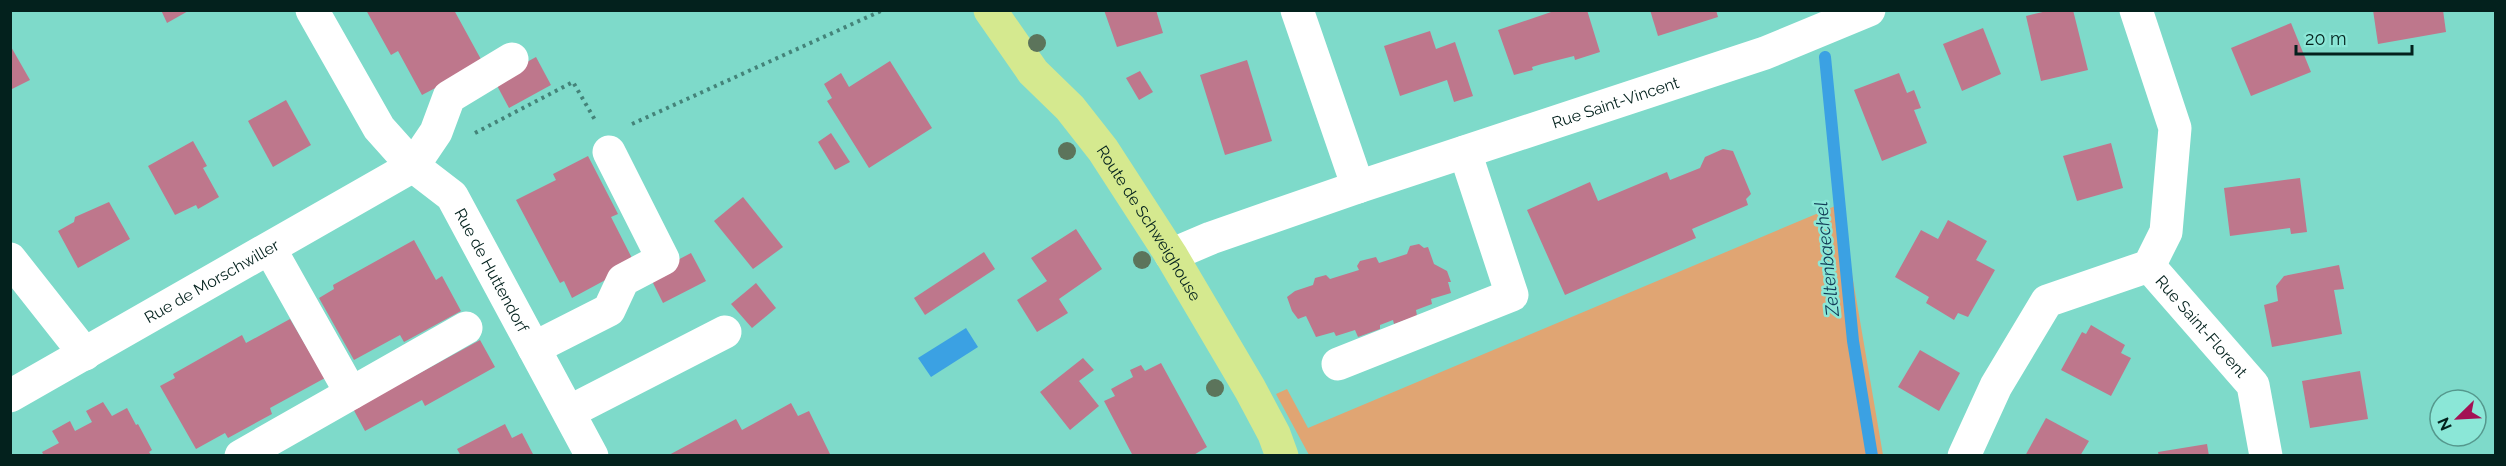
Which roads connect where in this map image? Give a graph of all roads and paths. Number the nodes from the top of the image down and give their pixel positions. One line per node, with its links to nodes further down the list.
1 (312, 10): 11 (street, Rue de Huttendorf)
2 (883, 10): 9 (path)
3 (990, 10): 14 (main road, Route de Schweighouse)
4 (1297, 10): 12 (street)
5 (1869, 10): 10 (street, Rue Saint-Vincent)
6 (2136, 10): 16 (street)
7 (512, 58): 11 (street)
8 (473, 134): 9 (path)
9 (612, 135): 19 (street)
10 (1465, 152): 12 (street, Rue Saint-Vincent); 21 (street)
11 (413, 166): 13 (street, Rue de Morschwiller); 19 (street, Rue de Huttendorf)
12 (1358, 188): 14 (street, Rue Saint-Vincent)
13 (270, 249): 20 (street, Rue de Morschwiller); 22 (street)
14 (1171, 255): 27 (main road, Route de Schweighouse)
15 (10, 259): 20 (street)
16 (2149, 266): 28 (street); 29 (street, Rue Saint-Florent)
17 (466, 328): 22 (street)
18 (725, 332): 24 (street)
19 (534, 348): 24 (street, Rue de Huttendorf)
20 (85, 354): 23 (street, Rue de Morschwiller)
21 (1338, 364)
22 (351, 393): 25 (street)
23 (10, 396)
24 (569, 412): 26 (street, Rue de Huttendorf)
25 (241, 456)
26 (592, 456)
27 (1282, 456)
28 (1964, 456)
29 (2266, 456)

